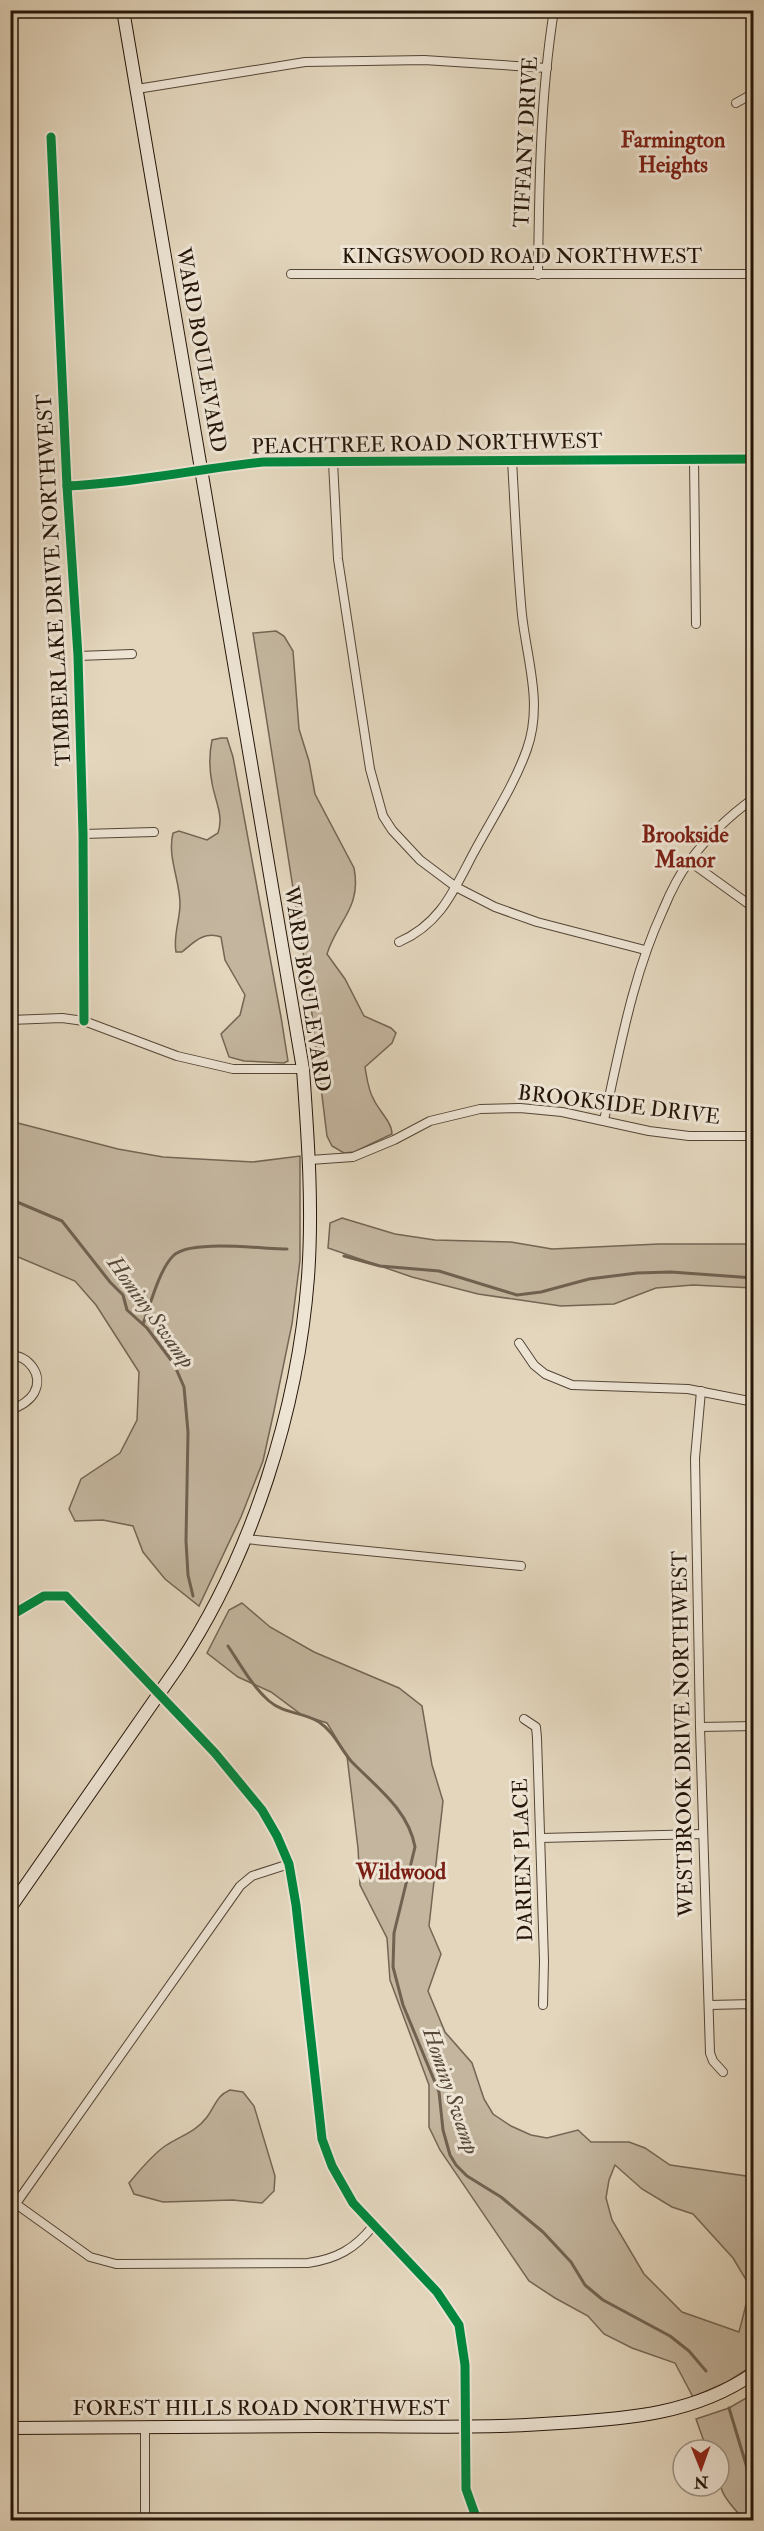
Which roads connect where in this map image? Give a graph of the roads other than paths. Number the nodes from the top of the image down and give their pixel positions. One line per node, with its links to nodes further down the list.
1 (123, 10): 4 (main road, WARD BOULEVARD)
2 (554, 10): 3 (street, TIFFANY DRIVE)
3 (547, 68): 4 (street); 10 (street, TIFFANY DRIVE)
4 (137, 89): 15 (main road, WARD BOULEVARD)
5 (753, 93): 6 (street)
6 (736, 104)
7 (51, 137): 16 (street, TIMBERLAKE DRIVE NORTHWEST)
8 (291, 274): 10 (street, KINGSWOOD ROAD NORTHWEST)
9 (753, 274): 10 (street, KINGSWOOD ROAD NORTHWEST)
10 (538, 275)
11 (694, 459): 12 (street, PEACHTREE ROAD NORTHWEST); 13 (street, PEACHTREE ROAD NORTHWEST); 17 (street)
12 (753, 459)
13 (512, 460): 14 (street, PEACHTREE ROAD NORTHWEST); 24 (street)
14 (333, 462): 15 (street, PEACHTREE ROAD NORTHWEST); 24 (street)
15 (201, 469): 16 (street, PEACHTREE ROAD NORTHWEST); 30 (main road, WARD BOULEVARD)
16 (67, 486): 19 (street, TIMBERLAKE DRIVE NORTHWEST)
17 (696, 624)
18 (132, 654): 19 (street)
19 (78, 656): 22 (street, TIMBERLAKE DRIVE NORTHWEST)
20 (753, 798): 23 (street)
21 (154, 832): 22 (street)
22 (83, 834): 29 (street, TIMBERLAKE DRIVE NORTHWEST)
23 (689, 861): 25 (street); 27 (street)
24 (456, 887): 26 (street); 27 (street)
25 (753, 908)
26 (399, 942)
27 (645, 950): 31 (street)
28 (10, 1020): 29 (street)
29 (84, 1021): 30 (street)
30 (303, 1069): 33 (main road, WARD BOULEVARD)
31 (604, 1120): 32 (street, BROOKSIDE DRIVE); 33 (street, BROOKSIDE DRIVE)
32 (753, 1136)
33 (310, 1160): 39 (main road, WARD BOULEVARD)
34 (519, 1343): 36 (street)
35 (10, 1355): 38 (street)
36 (701, 1391): 37 (street); 45 (street, WESTBROOK DRIVE NORTHWEST)
37 (753, 1402)
38 (10, 1412)
39 (244, 1539): 40 (street); 42 (main road, WARD BOULEVARD)
40 (521, 1566)
41 (10, 1616): 42 (street)
42 (158, 1696): 48 (street); 49 (main road, WARD BOULEVARD)
43 (524, 1719): 47 (street, DARIEN PLACE)
44 (753, 1726): 45 (street)
45 (700, 1727): 46 (street, WESTBROOK DRIVE NORTHWEST)
46 (703, 1834): 47 (street); 52 (street, WESTBROOK DRIVE NORTHWEST)
47 (541, 1838): 51 (street, DARIEN PLACE)
48 (289, 1864): 54 (street); 56 (street)
49 (10, 1908)
50 (753, 2004): 52 (street)
51 (543, 2005)
52 (709, 2005): 53 (street, WESTBROOK DRIVE NORTHWEST)
53 (723, 2072)
54 (16, 2204): 55 (street); 56 (street)
55 (10, 2212)
56 (373, 2226): 59 (street)
57 (753, 2373): 59 (main road, FOREST HILLS ROAD NORTHWEST)
58 (145, 2427): 59 (main road, FOREST HILLS ROAD NORTHWEST); 60 (main road, FOREST HILLS ROAD NORTHWEST); 61 (street)
59 (465, 2427): 62 (street)
60 (10, 2428)
61 (145, 2520)
62 (477, 2520)

